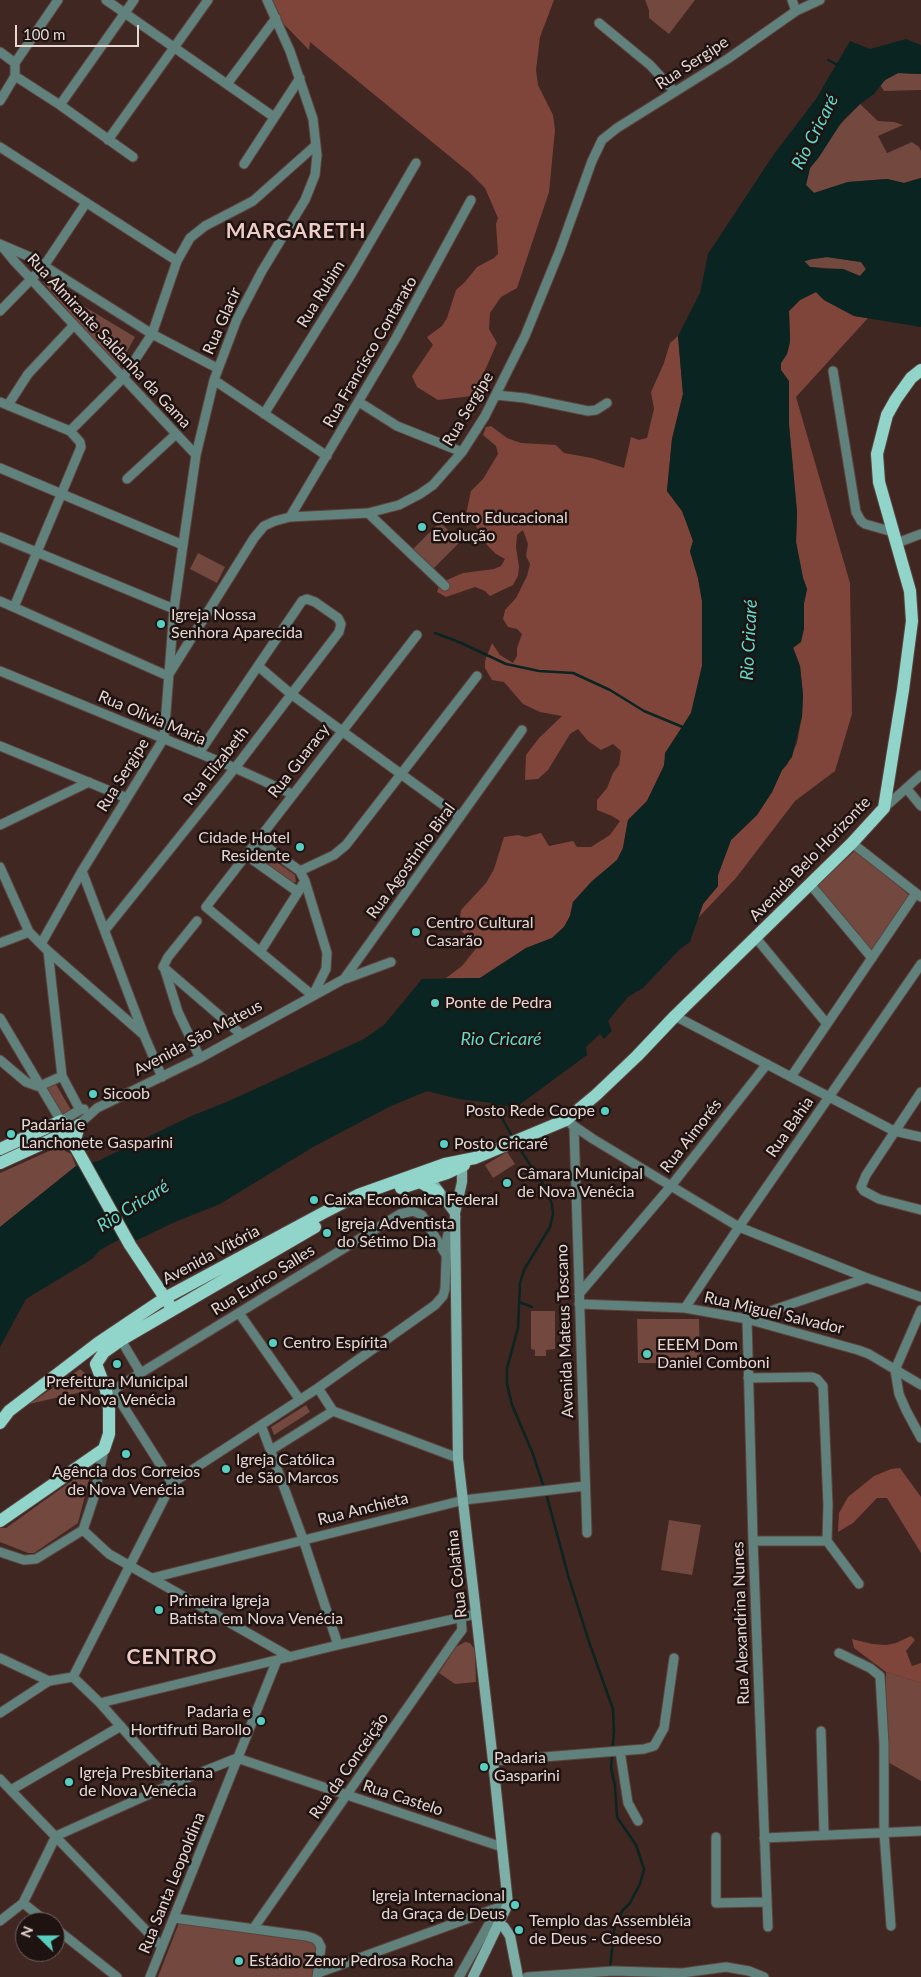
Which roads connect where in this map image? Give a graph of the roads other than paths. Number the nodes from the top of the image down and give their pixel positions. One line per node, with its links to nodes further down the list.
1 (58, 0): 14 (street)
2 (106, 0): 9 (street)
3 (134, 0): 9 (street)
4 (208, 0): 12 (street)
5 (267, 0): 10 (street, Rua Glacir)
6 (792, 0): 8 (street)
7 (820, 0): 8 (street, Rua Sergipe)
8 (796, 11): 18 (street, Rua Sergipe)
9 (125, 13): 12 (street); 20 (street)
10 (276, 18): 16 (street, Rua Glacir); 17 (street)
11 (599, 23): 18 (street)
12 (174, 47): 17 (street); 22 (street)
13 (0, 52): 14 (street)
14 (15, 63): 15 (street)
15 (14, 76): 19 (street); 20 (street)
16 (300, 78): 21 (street); 23 (street, Rua Glacir)
17 (227, 84): 21 (street)
18 (676, 92): 42 (street, Rua Sergipe)
19 (0, 101)
20 (60, 106): 22 (street)
21 (274, 117): 27 (street)
22 (108, 140): 25 (street)
23 (316, 145): 31 (street); 37 (street, Rua Glacir)
24 (0, 147): 29 (street)
25 (133, 157)
26 (416, 163): 46 (street, Rua Rubim)
27 (244, 164)
28 (471, 200): 43 (street, Rua Francisco Contarato)
29 (86, 203): 31 (street); 32 (street)
30 (1, 244): 32 (street, Rua Almirante Saldanha da Gama); 33 (street, Rua Almirante Saldanha da Gama)
31 (177, 261): 36 (street)
32 (44, 266): 33 (street); 36 (street, Rua Almirante Saldanha da Gama)
33 (32, 280): 34 (street); 35 (street, Rua Almirante Saldanha da Gama)
34 (0, 311)
35 (74, 325): 40 (street, Rua Almirante Saldanha da Gama); 44 (street)
36 (152, 334): 37 (street, Rua Almirante Saldanha da Gama); 40 (street)
37 (217, 368): 41 (street, Rua Glacir)
38 (921, 370): 59 (main road, Avenida Belo Horizonte)
39 (833, 371): 59 (street)
40 (123, 378): 47 (street); 48 (street, Rua Almirante Saldanha da Gama)
41 (214, 380): 46 (street); 50 (street, Rua Glacir)
42 (496, 395): 45 (street); 49 (street, Rua Sergipe)
43 (359, 402): 49 (street); 51 (street, Rua Francisco Contarato)
44 (4, 403): 47 (street)
45 (607, 403)
46 (264, 414): 51 (street)
47 (70, 430): 54 (street)
48 (175, 435): 50 (street, Rua Almirante Saldanha da Gama); 53 (street)
49 (462, 452): 55 (street, Rua Sergipe)
50 (196, 455): 60 (street, Rua Glacir)
51 (327, 456): 56 (street, Rua Francisco Contarato)
52 (0, 468): 54 (street)
53 (127, 479)
54 (61, 494): 60 (street); 61 (street)
55 (368, 513): 56 (street, Rua Sergipe); 62 (street)
56 (290, 517): 69 (street, Rua Sergipe)
57 (921, 534): 59 (street)
58 (0, 537): 61 (street)
59 (895, 537): 85 (main road, Avenida Belo Horizonte)
60 (183, 545): 65 (street, Rua Glacir)
61 (36, 552): 64 (street); 65 (street)
62 (445, 586)
63 (0, 601): 64 (street)
64 (14, 607): 69 (street)
65 (174, 609): 69 (street, Rua Glacir)
66 (417, 635): 73 (street, Rua Guaracy)
67 (258, 666): 71 (street); 71 (street, Rua Elizabeth); 76 (street)
68 (0, 671): 74 (street, Rua Olivia Maria)
69 (168, 676): 74 (street, Rua Sergipe)
70 (478, 676): 78 (street)
71 (291, 694): 73 (street); 77 (street, Rua Elizabeth)
72 (522, 730): 86 (street, Rua Agostinho Biral)
73 (342, 731): 78 (street); 82 (street, Rua Guaracy)
74 (164, 738): 76 (street, Rua Olivia Maria); 83 (street, Rua Sergipe)
75 (0, 746): 80 (street)
76 (198, 753): 77 (street, Rua Olivia Maria)
77 (234, 768): 82 (street, Rua Olivia Maria); 99 (street, Rua Elizabeth)
78 (401, 774): 86 (street); 93 (street)
79 (921, 775): 81 (street)
80 (89, 782): 83 (street); 87 (street)
81 (907, 789): 84 (street); 85 (street)
82 (292, 794): 88 (street, Rua Guaracy)
83 (127, 798): 92 (street, Rua Sergipe)
84 (921, 806)
85 (884, 808): 89 (main road, Avenida Belo Horizonte)
86 (460, 817): 110 (street, Rua Agostinho Biral)
87 (0, 825)
88 (257, 840): 90 (street, Rua Guaracy); 93 (street)
89 (852, 843): 95 (main road, Avenida Belo Horizonte); 97 (street)
90 (246, 855): 96 (street); 105 (street, Rua Guaracy)
91 (0, 867): 100 (street)
92 (82, 871): 99 (street); 103 (street, Rua Sergipe)
93 (300, 871): 94 (street)
94 (304, 882): 96 (street); 113 (street)
95 (810, 884): 101 (main road, Avenida Belo Horizonte); 106 (street)
96 (298, 892): 105 (street)
97 (918, 895): 106 (street)
98 (197, 921): 109 (street)
99 (105, 930): 117 (street)
100 (29, 932): 102 (street); 103 (street)
101 (756, 938): 114 (main road, Avenida Belo Horizonte); 116 (street)
102 (0, 943)
103 (41, 944): 104 (street)
104 (48, 951): 117 (street); 122 (street)
105 (260, 952): 113 (street)
106 (872, 958): 116 (street)
107 (391, 962): 110 (street)
108 (921, 964): 127 (street, Rua Bahia)
109 (164, 966): 111 (street); 112 (street)
110 (344, 979): 113 (street, Rua Agostinho Biral)
111 (187, 987): 112 (street); 118 (street)
112 (173, 996): 119 (street)
113 (312, 996): 118 (street, Avenida São Mateus)
114 (675, 1016): 121 (street); 131 (main road, Avenida Belo Horizonte)
115 (0, 1018): 125 (street)
116 (827, 1024): 124 (street)
117 (144, 1035): 123 (street)
118 (242, 1035): 119 (street, Avenida São Mateus)
119 (200, 1058): 123 (street, Avenida São Mateus)
120 (0, 1060): 125 (street)
121 (766, 1064): 124 (street); 141 (street, Rua Aimorés)
122 (62, 1076): 125 (street); 129 (street)
123 (162, 1076): 128 (street, Avenida São Mateus)
124 (791, 1077): 127 (street)
125 (40, 1086): 130 (street)
126 (921, 1092): 133 (street)
127 (830, 1096): 133 (street); 145 (street, Rua Bahia)
128 (97, 1108): 129 (street, Avenida São Mateus); 132 (street, Avenida São Mateus)
129 (80, 1110): 130 (street, Avenida São Mateus)
130 (61, 1121): 135 (main road); 136 (main road, Avenida São Mateus)
131 (570, 1124): 138 (main road, Avenida Belo Horizonte); 141 (street); 150 (street, Avenida Mateus Toscano)
132 (79, 1125): 135 (main road)
133 (894, 1131): 134 (street); 143 (street)
134 (921, 1137)
135 (73, 1143): 137 (main road); 149 (main road)
136 (0, 1149)
137 (0, 1163)
138 (462, 1163): 139 (main road, Avenida Vitória); 140 (main road, Rua Colatina)
139 (426, 1177): 142 (main road); 149 (main road, Avenida Vitória); 152 (main road, Avenida Vitória)
140 (462, 1182): 142 (main road); 144 (main road, Rua Colatina)
141 (671, 1186): 145 (street); 150 (street, Rua Aimorés)
142 (438, 1192): 144 (main road)
143 (921, 1210)
144 (456, 1215): 146 (street); 172 (main road, Rua Colatina)
145 (738, 1226): 147 (street); 151 (street, Rua Bahia)
146 (446, 1256): 154 (street, Rua Eurico Salles); 163 (street)
147 (867, 1278): 148 (street); 155 (street)
148 (921, 1297)
149 (165, 1298): 152 (main road); 158 (main road, Avenida Vitória)
150 (579, 1299): 151 (street, Rua Miguel Salvador); 174 (street, Avenida Mateus Toscano)
151 (685, 1308): 155 (street, Rua Miguel Salvador)
152 (173, 1310): 156 (main road, Avenida Vitória)
153 (921, 1310): 159 (street)
154 (239, 1313): 160 (street, Rua Eurico Salles); 165 (street)
155 (747, 1319): 159 (street, Rua Miguel Salvador); 161 (street, Rua Alexandrina Nunes)
156 (121, 1340): 157 (main road, Avenida Vitória); 160 (street)
157 (96, 1364): 158 (main road); 164 (main road)
158 (66, 1369): 167 (main road, Avenida Vitória)
159 (895, 1370): 162 (street, Rua Miguel Salvador); 169 (street)
160 (140, 1372): 164 (street, Rua Eurico Salles)
161 (748, 1378): 180 (street, Rua Alexandrina Nunes); 181 (street)
162 (921, 1385)
163 (318, 1388): 165 (street); 166 (street)
164 (109, 1390): 170 (main road); 173 (street)
165 (300, 1400): 168 (street)
166 (333, 1411): 171 (street); 172 (street)
167 (0, 1422)
168 (261, 1425): 171 (street); 173 (street)
169 (921, 1438)
170 (104, 1449): 176 (main road); 177 (street)
171 (271, 1450): 179 (street)
172 (458, 1458): 175 (main road, Rua Colatina)
173 (172, 1483): 183 (street)
174 (584, 1486): 175 (street, Rua Anchieta); 178 (street, Avenida Mateus Toscano)
175 (464, 1500): 179 (street, Rua Anchieta); 186 (main road, Rua Colatina)
176 (0, 1520)
177 (83, 1530): 182 (street); 183 (street)
178 (587, 1533)
179 (303, 1539): 184 (street, Rua Anchieta); 190 (street)
180 (753, 1541): 181 (street); 215 (street, Rua Alexandrina Nunes)
181 (827, 1541): 185 (street)
182 (0, 1552)
183 (129, 1566): 184 (street); 196 (street)
184 (152, 1578): 192 (street)
185 (859, 1584)
186 (476, 1614): 187 (street); 188 (main road, Rua Colatina)
187 (462, 1617): 189 (street); 190 (street)
188 (477, 1628): 189 (street); 204 (main road, Rua Colatina)
189 (462, 1630): 208 (street, Rua da Conceição)
190 (338, 1645): 192 (street)
191 (839, 1653): 211 (street)
192 (290, 1657): 195 (street)
193 (0, 1658): 197 (street)
194 (674, 1658): 202 (street)
195 (278, 1660): 198 (street); 203 (street, Rua Santa Leopoldina)
196 (72, 1677): 197 (street); 198 (street)
197 (49, 1681): 199 (street)
198 (100, 1703): 200 (street)
199 (0, 1713)
200 (120, 1726): 206 (street); 207 (street)
201 (821, 1731): 212 (street)
202 (615, 1751): 204 (street); 209 (street)
203 (237, 1758): 206 (street); 208 (street, Rua Castelo); 222 (street, Rua Santa Leopoldina)
204 (493, 1760): 216 (main road, Rua Colatina)
205 (0, 1779): 207 (street)
206 (172, 1784): 213 (street)
207 (11, 1790): 213 (street)
208 (347, 1796): 216 (street, Rua Castelo); 227 (street, Rua da Conceição)
209 (638, 1821)
210 (921, 1832): 211 (street)
211 (884, 1833): 212 (street); 225 (street)
212 (824, 1834): 215 (street)
213 (56, 1836): 218 (street); 229 (street)
214 (716, 1836): 217 (street)
215 (764, 1838): 217 (street, Rua Alexandrina Nunes)
216 (502, 1847): 219 (main road, Rua Colatina)
217 (767, 1902): 226 (street, Rua Alexandrina Nunes)
218 (23, 1904): 221 (street); 223 (street)
219 (508, 1904): 220 (street); 224 (main road)
220 (498, 1908): 230 (street); 233 (street)
221 (34, 1912)
222 (174, 1918): 227 (street); 229 (street, Rua Santa Leopoldina)
223 (0, 1921)
224 (498, 1924): 234 (main road); 235 (main road)
225 (891, 1926)
226 (768, 1927)
227 (253, 1929): 230 (street)
228 (65, 1936): 231 (street)
229 (162, 1947): 232 (street, Rua Santa Leopoldina)
230 (318, 1975)
231 (118, 1977)
232 (150, 1977)
233 (459, 1977)
234 (473, 1977)
235 (518, 1977)
236 (527, 1977): 237 (street)
237 (764, 1977)

